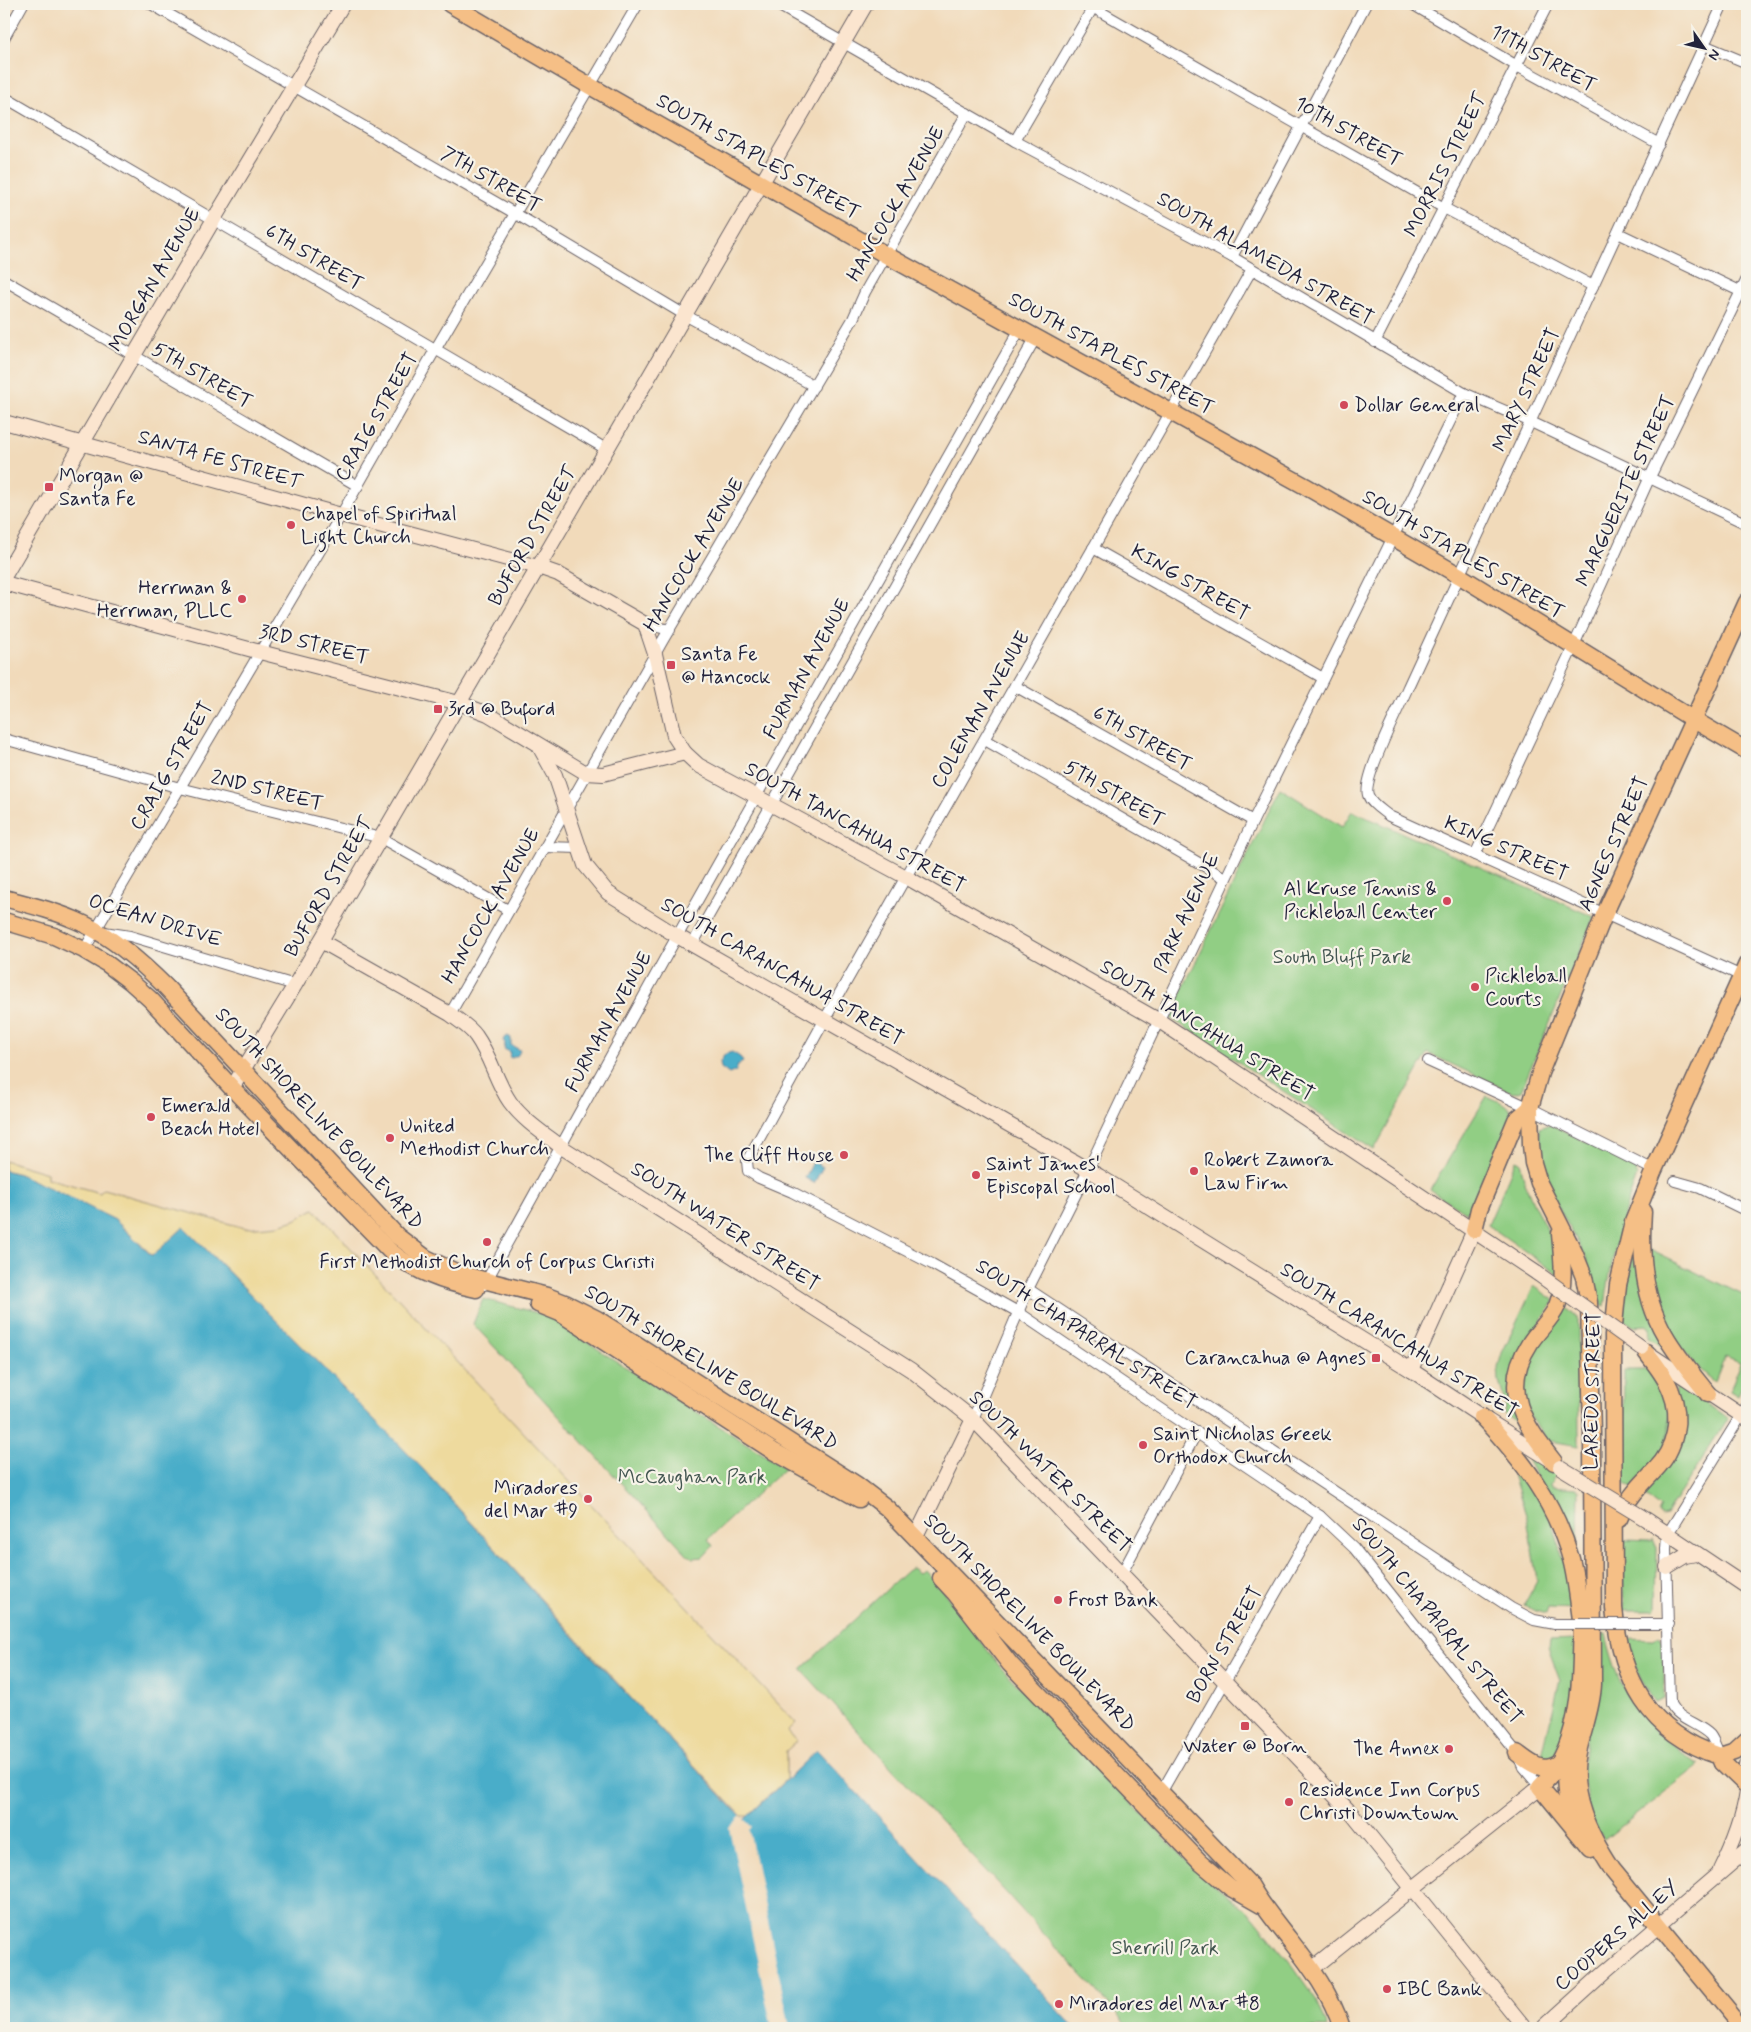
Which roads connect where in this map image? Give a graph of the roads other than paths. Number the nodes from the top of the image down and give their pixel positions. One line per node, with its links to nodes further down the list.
1 (23, 4): 13 (street)
2 (151, 4): 18 (street, 7TH STREET)
3 (343, 4): 18 (main road, MORGAN AVENUE)
4 (450, 4): 19 (main road, SOUTH STAPLES STREET)
5 (638, 4): 19 (street, CRAIG STREET)
6 (776, 4): 14 (street, SOUTH ALAMEDA STREET)
7 (866, 4): 14 (main road, BUFORD STREET)
8 (1366, 4): 22 (street)
9 (1412, 4): 17 (street, 11TH STREET)
10 (1548, 4): 17 (street, MORRIS STREET)
11 (1722, 4): 15 (street, MARY STREET)
12 (1092, 5): 22 (street, 10TH STREET); 23 (street)
13 (4, 38)
14 (843, 43): 21 (street, SOUTH ALAMEDA STREET); 25 (main road, BUFORD STREET)
15 (1704, 44): 16 (street); 24 (street, MARY STREET)
16 (1747, 63)
17 (1517, 66): 24 (street, 11TH STREET); 26 (street, MORRIS STREET)
18 (294, 86): 27 (street, 7TH STREET); 28 (main road, MORGAN AVENUE)
19 (590, 86): 25 (main road, SOUTH STAPLES STREET); 27 (street, CRAIG STREET)
20 (4, 97): 28 (street, 6TH STREET)
21 (968, 113): 23 (street, SOUTH ALAMEDA STREET); 30 (street, HANCOCK AVENUE)
22 (1301, 125): 26 (street, 10TH STREET); 31 (street)
23 (1016, 141): 31 (street, SOUTH ALAMEDA STREET)
24 (1659, 144): 29 (street, MARY STREET)
25 (762, 182): 30 (main road, SOUTH STAPLES STREET); 37 (main road, BUFORD STREET)
26 (1444, 208): 35 (street, 10TH STREET); 40 (street, MORRIS STREET)
27 (516, 214): 37 (street, 7TH STREET); 41 (street, CRAIG STREET)
28 (214, 219): 41 (street, 6TH STREET); 42 (main road, MORGAN AVENUE)
29 (1618, 233): 35 (street, MARY STREET); 36 (street)
30 (886, 255): 38 (main road, SOUTH STAPLES STREET); 43 (street, HANCOCK AVENUE)
31 (1232, 257): 32 (street, SOUTH ALAMEDA STREET)
32 (1252, 270): 40 (street, SOUTH ALAMEDA STREET); 45 (street, COLEMAN AVENUE)
33 (1747, 279): 36 (street, MARGUERITE STREET)
34 (4, 280): 42 (street, 5TH STREET)
35 (1594, 286): 47 (street, MARY STREET)
36 (1744, 293): 50 (street, MARGUERITE STREET)
37 (684, 315): 43 (street, 7TH STREET); 49 (main road, BUFORD STREET)
38 (1020, 329): 39 (main road, SOUTH STAPLES STREET); 51 (street, FURMAN AVENUE)
39 (1036, 337): 45 (main road, SOUTH STAPLES STREET); 53 (street, FURMAN AVENUE)
40 (1375, 342): 44 (street, SOUTH ALAMEDA STREET)
41 (435, 350): 49 (street, 6TH STREET); 52 (street, CRAIG STREET)
42 (134, 356): 48 (main road, MORGAN AVENUE); 52 (street, 5TH STREET)
43 (814, 386): 64 (street, HANCOCK AVENUE)
44 (1464, 393): 47 (street, SOUTH ALAMEDA STREET); 56 (street, PARK AVENUE)
45 (1172, 411): 56 (main road, SOUTH STAPLES STREET); 57 (street, COLEMAN AVENUE)
46 (4, 422): 48 (main road, SANTA FE STREET)
47 (1531, 422): 50 (street, SOUTH ALAMEDA STREET); 59 (street, MARY STREET)
48 (82, 443): 54 (main road, SANTA FE STREET); 60 (main road, MORGAN AVENUE)
49 (606, 449): 58 (main road, BUFORD STREET)
50 (1649, 478): 55 (street, SOUTH ALAMEDA STREET); 67 (street, MARGUERITE STREET)
51 (932, 485): 53 (street); 65 (street, FURMAN AVENUE)
52 (358, 486): 54 (street, CRAIG STREET)
53 (947, 494): 66 (street, FURMAN AVENUE)
54 (341, 515): 58 (main road, SANTA FE STREET); 68 (street, CRAIG STREET)
55 (1747, 524)
56 (1393, 538): 59 (main road, SOUTH STAPLES STREET); 70 (street, PARK AVENUE)
57 (1093, 548): 70 (street, KING STREET); 71 (street, COLEMAN AVENUE)
58 (538, 567): 63 (main road, SANTA FE STREET); 72 (main road, BUFORD STREET)
59 (1460, 576): 67 (main road, SOUTH STAPLES STREET); 81 (street, MARY STREET)
60 (4, 577)
61 (4, 583): 68 (main road, 3RD STREET)
62 (1747, 602): 73 (main road, AGNES STREET)
63 (645, 624): 64 (street); 69 (main road)
64 (670, 630): 69 (street, HANCOCK AVENUE)
65 (848, 632): 66 (street); 82 (street, FURMAN AVENUE)
66 (864, 641): 83 (street, FURMAN AVENUE)
67 (1574, 645): 73 (main road, SOUTH STAPLES STREET); 89 (street, MARGUERITE STREET)
68 (260, 652): 72 (main road, 3RD STREET); 80 (street, CRAIG STREET)
69 (655, 654): 78 (main road, SOUTH TANCAHUA STREET); 79 (street, HANCOCK AVENUE)
70 (1323, 678): 85 (street, PARK AVENUE)
71 (1015, 686): 75 (street, COLEMAN AVENUE); 85 (street, 6TH STREET)
72 (458, 703): 76 (main road, 3RD STREET); 86 (main road, BUFORD STREET)
73 (1694, 720): 77 (main road, SOUTH STAPLES STREET); 94 (main road, AGNES STREET)
74 (4, 739): 80 (street, 2ND STREET)
75 (985, 740): 90 (street, COLEMAN AVENUE); 91 (street, 5TH STREET)
76 (537, 743): 79 (main road, 3RD STREET); 84 (main road)
77 (1747, 751)
78 (685, 753): 79 (main road); 82 (main road, SOUTH TANCAHUA STREET)
79 (586, 773): 84 (street, HANCOCK AVENUE)
80 (180, 788): 86 (street, 2ND STREET); 96 (street, CRAIG STREET)
81 (1367, 792): 89 (street, KING STREET)
82 (756, 797): 83 (main road, SOUTH TANCAHUA STREET); 97 (street, FURMAN AVENUE)
83 (772, 805): 90 (main road, SOUTH TANCAHUA STREET); 99 (street, FURMAN AVENUE)
84 (566, 810): 87 (street, HANCOCK AVENUE); 88 (main road, SOUTH CARANCAHUA STREET)
85 (1253, 822): 91 (street, PARK AVENUE)
86 (381, 838): 93 (street, 2ND STREET); 98 (main road, BUFORD STREET)
87 (546, 847): 88 (street); 93 (street, HANCOCK AVENUE)
88 (579, 848): 97 (main road, SOUTH CARANCAHUA STREET)
89 (1475, 855): 94 (street, KING STREET)
90 (906, 877): 104 (street, COLEMAN AVENUE); 105 (main road, SOUTH TANCAHUA STREET)
91 (1225, 878): 105 (street, PARK AVENUE)
92 (4, 898): 96 (main road, OCEAN DRIVE)
93 (508, 910): 103 (street, HANCOCK AVENUE)
94 (1605, 914): 101 (street, KING STREET); 109 (main road, AGNES STREET)
95 (4, 921): 100 (main road)
96 (97, 930): 100 (street, CRAIG STREET); 102 (street, OCEAN DRIVE); 107 (main road, SOUTH SHORELINE BOULEVARD)
97 (677, 936): 99 (main road, SOUTH CARANCAHUA STREET); 110 (street, FURMAN AVENUE)
98 (321, 941): 102 (main road, BUFORD STREET); 103 (main road, SOUTH WATER STREET)
99 (692, 945): 104 (main road, SOUTH CARANCAHUA STREET)
100 (84, 950): 108 (main road, SOUTH SHORELINE BOULEVARD)
101 (1745, 973): 112 (main road, LAREDO STREET)
102 (295, 985): 107 (main road, BUFORD STREET)
103 (450, 1014): 110 (main road, SOUTH WATER STREET)
104 (825, 1019): 111 (main road, SOUTH CARANCAHUA STREET); 113 (street, COLEMAN AVENUE)
105 (1158, 1020): 111 (street, PARK AVENUE); 118 (main road, SOUTH TANCAHUA STREET)
106 (1428, 1061): 109 (street)
107 (244, 1072): 108 (main road, BUFORD STREET); 119 (main road, SOUTH SHORELINE BOULEVARD)
108 (232, 1088): 119 (main road, SOUTH SHORELINE BOULEVARD)
109 (1530, 1108): 112 (street); 117 (main road); 118 (main road)
110 (560, 1146): 119 (street, FURMAN AVENUE); 127 (main road, SOUTH WATER STREET)
111 (1088, 1170): 120 (street, PARK AVENUE); 123 (main road, SOUTH CARANCAHUA STREET)
112 (1654, 1170): 115 (main road, LAREDO STREET)
113 (748, 1171): 121 (street, SOUTH CHAPARRAL STREET)
114 (1675, 1181): 116 (street)
115 (1645, 1191): 124 (main road); 132 (main road, LAREDO STREET)
116 (1747, 1211)
117 (1559, 1227): 129 (main road); 130 (main road)
118 (1474, 1230): 122 (main road, SOUTH TANCAHUA STREET, bridge); 123 (main road)
119 (484, 1286): 134 (main road, SOUTH SHORELINE BOULEVARD)
120 (1028, 1289): 121 (street, PARK AVENUE); 140 (street, bridge)
121 (1018, 1312): 127 (street, PARK AVENUE); 128 (street, SOUTH CHAPARRAL STREET)
122 (1644, 1350): 124 (main road, SOUTH TANCAHUA STREET); 132 (main road)
123 (1411, 1370): 126 (main road, SOUTH CARANCAHUA STREET)
124 (1708, 1394): 125 (main road, SOUTH TANCAHUA STREET)
125 (1745, 1413): 133 (street)
126 (1482, 1417): 130 (main road, SOUTH CARANCAHUA STREET); 139 (main road)
127 (973, 1419): 134 (main road, PARK AVENUE); 137 (main road, SOUTH WATER STREET)
128 (1197, 1432): 131 (street, SOUTH CHAPARRAL STREET); 137 (street)
129 (1592, 1433): 139 (main road); 155 (main road)
130 (1557, 1465): 133 (main road, SOUTH CARANCAHUA STREET, bridge)
131 (1320, 1516): 141 (street, BORN STREET); 144 (street, SOUTH CHAPARRAL STREET)
132 (1613, 1535): 145 (main road, LAREDO STREET)
133 (1667, 1535): 135 (main road, SOUTH CARANCAHUA STREET); 136 (street)
134 (913, 1540): 152 (main road, SOUTH SHORELINE BOULEVARD); 158 (main road, SOUTH SHORELINE BOULEVARD)
135 (1696, 1554): 136 (main road); 138 (main road, SOUTH CARANCAHUA STREET)
136 (1667, 1567): 140 (street)
137 (1122, 1573): 141 (main road, SOUTH WATER STREET)
138 (1747, 1587)
139 (1581, 1619): 143 (main road)
140 (1669, 1624): 145 (street)
141 (1225, 1680): 152 (street, BORN STREET); 157 (main road, SOUTH WATER STREET)
142 (1747, 1740): 145 (main road)
143 (1566, 1747): 146 (main road); 153 (main road)
144 (1517, 1753): 146 (main road); 150 (street, SOUTH CHAPARRAL STREET)
145 (1720, 1756): 149 (main road)
146 (1557, 1764): 150 (main road)
147 (1747, 1765): 148 (main road)
148 (1747, 1774)
149 (1747, 1786)
150 (1540, 1787): 153 (main road); 157 (main road)
151 (1747, 1791): 156 (main road, COOPERS ALLEY)
152 (1162, 1792): 158 (main road, SOUTH SHORELINE BOULEVARD)
153 (1578, 1832): 155 (main road)
154 (1747, 1850): 156 (main road, COOPERS ALLEY)
155 (1612, 1869): 159 (main road)
156 (1717, 1875): 159 (main road, COOPERS ALLEY)
157 (1412, 1890): 160 (main road); 162 (main road, SOUTH WATER STREET)
158 (1262, 1906): 160 (main road, SOUTH SHORELINE BOULEVARD)
159 (1660, 1926): 163 (main road, COOPERS ALLEY); 164 (main road)
160 (1312, 1969): 161 (main road, SOUTH SHORELINE BOULEVARD)
161 (1342, 2028)
162 (1525, 2028)
163 (1543, 2028)
164 (1743, 2028)

